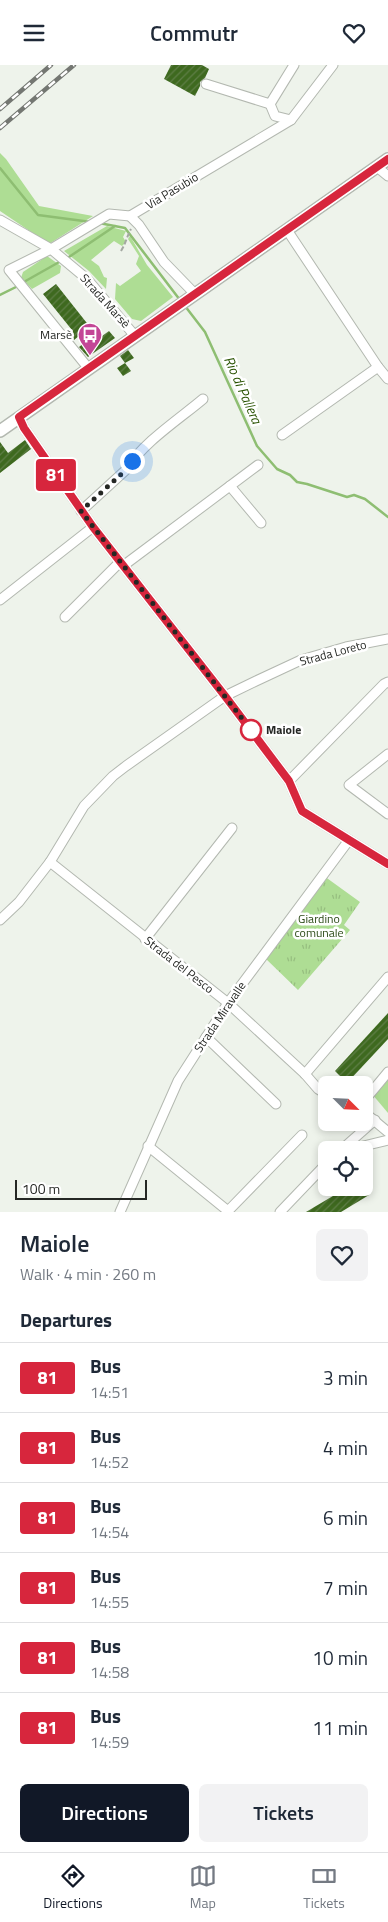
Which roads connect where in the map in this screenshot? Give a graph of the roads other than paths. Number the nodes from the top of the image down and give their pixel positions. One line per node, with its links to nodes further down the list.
1 (294, 65): 4 (street)
2 (333, 65): 5 (street, Via Pasubio)
3 (206, 84): 4 (street)
4 (270, 104): 5 (street)
5 (291, 120): 10 (street, Via Pasubio)
6 (388, 159): 7 (main road)
7 (377, 167): 8 (street); 11 (main road)
8 (388, 176)
9 (0, 220): 12 (street, Strada Marsè)
10 (131, 221): 12 (street); 13 (street)
11 (287, 230): 13 (main road); 15 (street)
12 (54, 252): 14 (street, Strada Marsè); 16 (street)
13 (193, 296): 14 (main road)
14 (135, 336): 16 (main road)
15 (378, 367): 17 (street); 21 (street)
16 (89, 369): 19 (main road)
17 (388, 379)
18 (203, 399): 24 (street)
19 (19, 417): 20 (main road); 24 (street)
20 (0, 431)
21 (282, 435)
22 (258, 465): 23 (street)
23 (230, 485): 25 (street); 27 (street)
24 (81, 511): 26 (street)
25 (262, 523)
26 (93, 527): 27 (street); 28 (street)
27 (121, 564): 29 (street); 32 (street)
28 (0, 600)
29 (65, 617)
30 (388, 639): 32 (street, Strada Loreto)
31 (388, 682): 34 (street)
32 (225, 696): 34 (street); 38 (street, Strada Loreto)
33 (388, 754): 35 (street)
34 (289, 781): 37 (street)
35 (388, 814)
36 (232, 828): 41 (street)
37 (349, 840): 39 (street); 43 (street, Strada Miravalle)
38 (50, 862): 40 (street, Strada Loreto); 41 (street, Strada del Pesco)
39 (388, 864)
40 (0, 920)
41 (145, 939): 43 (street, Strada del Pesco)
42 (388, 977): 46 (street)
43 (228, 1003): 44 (street, Strada Miravalle); 46 (street, Strada del Pesco)
44 (206, 1037): 49 (street); 56 (street, Strada Miravalle)
45 (388, 1072): 48 (street)
46 (305, 1074): 47 (street, Strada del Pesco)
47 (318, 1088)
48 (373, 1090)
49 (276, 1104)
50 (375, 1120): 51 (street); 54 (street)
51 (388, 1132)
52 (302, 1135): 56 (street)
53 (388, 1140): 55 (street)
54 (351, 1141)
55 (373, 1144)
56 (148, 1146): 58 (street, Strada Miravalle)
57 (318, 1173): 59 (street)
58 (120, 1212)
59 (280, 1212)

